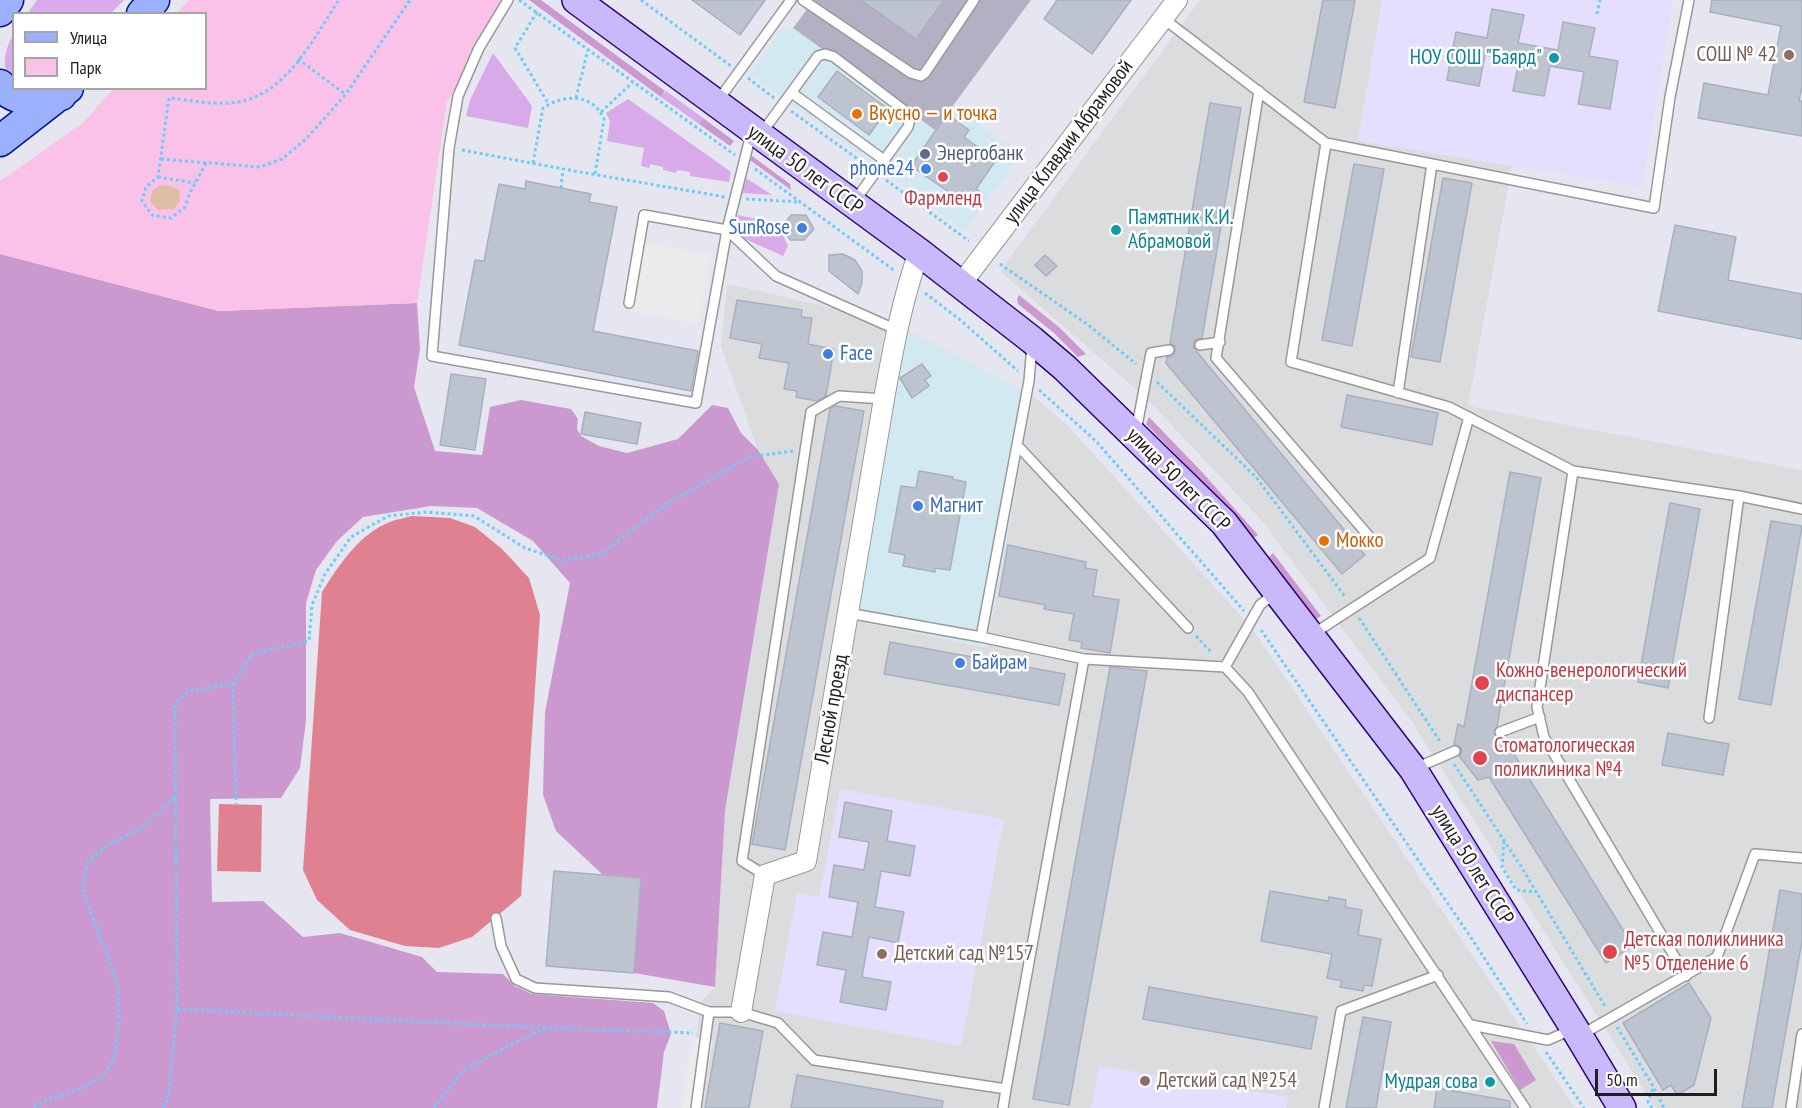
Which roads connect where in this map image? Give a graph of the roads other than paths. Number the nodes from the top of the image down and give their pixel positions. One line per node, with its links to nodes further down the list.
1 (8, 0): 10 (main road)
2 (154, 0): 11 (main road)
3 (508, 0): 24 (lane)
4 (576, 0): 17 (main road, улица 50 лет СССР)
5 (791, 0): 17 (lane)
6 (803, 0): 7 (lane)
7 (974, 0)
8 (1177, 0): 12 (street, улица Клавдии Абрамовой)
9 (1689, 0): 22 (lane)
10 (0, 11)
11 (144, 12)
12 (1164, 19): 14 (lane); 26 (street, улица Клавдии Абрамовой)
13 (0, 85): 15 (main road)
14 (1259, 91): 20 (lane); 30 (lane)
15 (65, 92): 19 (main road)
16 (792, 93): 18 (lane); 21 (lane); 21 (lane)
17 (716, 104): 18 (main road, улица 50 лет СССР)
18 (755, 134): 23 (main road, улица 50 лет СССР); 24 (lane)
19 (0, 141)
20 (1326, 143): 22 (lane); 33 (lane)
21 (884, 160): 23 (lane)
22 (1431, 164): 33 (lane)
23 (852, 204): 25 (main road, улица 50 лет СССР)
24 (728, 230): 27 (lane); 28 (lane)
25 (919, 252): 26 (main road, улица 50 лет СССР); 28 (street, Лесной проезд)
26 (961, 284): 29 (main road, улица 50 лет СССР)
27 (629, 303)
28 (897, 330): 34 (street, Лесной проезд)
29 (1032, 340): 36 (main road, улица 50 лет СССР); 37 (lane)
30 (1220, 342): 31 (lane); 41 (lane)
31 (1200, 345)
32 (1168, 350): 36 (lane)
33 (1398, 393): 35 (lane)
34 (884, 399): 43 (street, Лесной проезд); 55 (lane)
35 (1469, 417): 38 (lane); 45 (lane)
36 (1135, 436): 42 (main road, улица 50 лет СССР)
37 (1017, 445): 44 (lane); 46 (lane)
38 (1573, 471): 39 (lane); 49 (lane)
39 (1739, 496): 40 (lane); 50 (lane)
40 (1802, 509)
41 (1373, 541)
42 (1277, 592): 45 (main road, улица 50 лет СССР); 48 (lane)
43 (848, 613): 46 (lane); 55 (street, Лесной проезд)
44 (1188, 628)
45 (1310, 635): 53 (main road, улица 50 лет СССР)
46 (981, 637): 47 (lane)
47 (1084, 659): 48 (lane); 64 (lane)
48 (1226, 667): 57 (lane)
49 (1540, 717): 51 (lane); 58 (lane)
50 (1708, 718)
51 (1500, 732)
52 (1452, 752): 53 (lane)
53 (1413, 770): 62 (main road, улица 50 лет СССР)
54 (1802, 858): 58 (lane)
55 (765, 875): 60 (street)
56 (496, 918): 59 (lane)
57 (1438, 975): 61 (lane); 67 (lane)
58 (1686, 976): 62 (lane)
59 (710, 1011): 60 (lane); 65 (lane)
60 (741, 1012): 64 (lane)
61 (1471, 1025): 62 (lane); 68 (lane)
62 (1577, 1032): 69 (main road, улица 50 лет СССР)
63 (1802, 1034): 70 (lane)
64 (1006, 1089): 66 (lane)
65 (696, 1108)
66 (1003, 1108)
67 (1324, 1108)
68 (1525, 1108)
69 (1622, 1108)
70 (1791, 1108)

